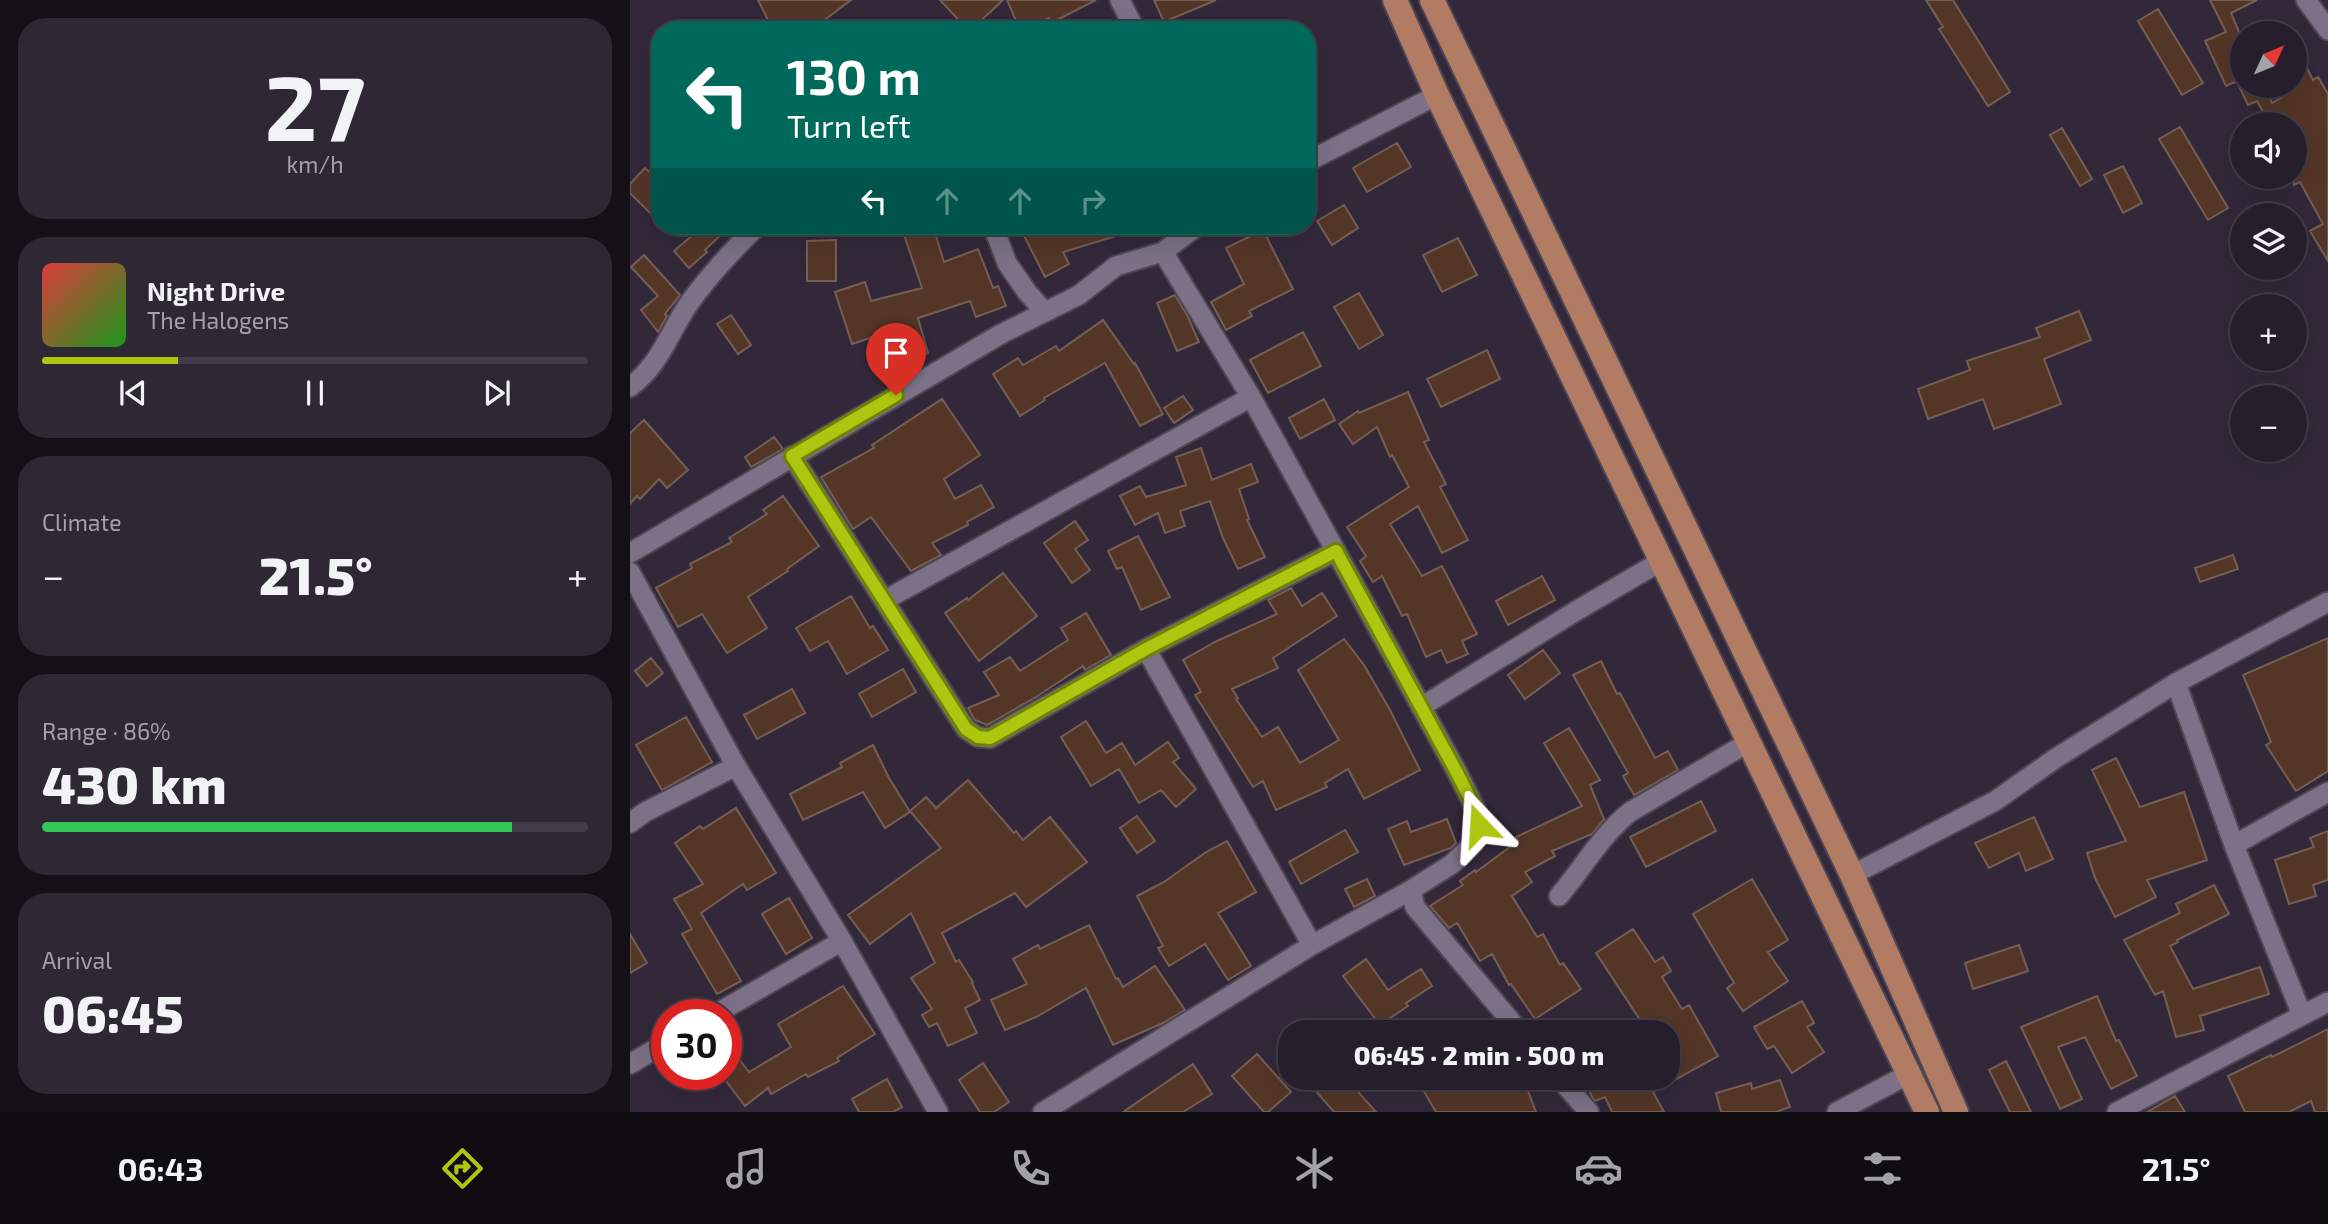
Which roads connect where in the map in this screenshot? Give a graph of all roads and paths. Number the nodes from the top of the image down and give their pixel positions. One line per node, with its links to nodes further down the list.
1 (1120, 0): 5 (street)
2 (1395, 0): 7 (main road)
3 (1432, 0): 31 (main road)
4 (2306, 0): 6 (street)
5 (1130, 21)
6 (2328, 30)
7 (1437, 95): 8 (street); 19 (main road)
8 (1316, 157)
9 (748, 235): 14 (street)
10 (996, 235): 13 (street)
11 (1185, 235): 12 (street)
12 (1163, 252): 13 (street); 15 (street)
13 (1045, 312): 16 (street)
14 (630, 387)
15 (1251, 397): 17 (street); 21 (street)
16 (792, 456): 18 (street); 21 (street)
17 (1336, 551): 23 (street); 25 (street)
18 (630, 553)
19 (1662, 560): 25 (street); 26 (main road)
20 (630, 572): 27 (street)
21 (885, 600): 23 (street)
22 (2328, 603): 24 (street)
23 (1146, 649): 35 (street)
24 (2176, 683): 30 (street); 31 (street)
25 (1421, 707): 32 (street)
26 (1749, 742): 33 (street); 42 (main road)
27 (736, 766): 29 (street); 34 (street)
28 (2328, 792): 30 (street)
29 (630, 823)
30 (2234, 845): 38 (street)
31 (1852, 875): 49 (main road)
32 (1411, 890): 35 (street); 39 (street)
33 (1559, 896)
34 (842, 941): 36 (street); 44 (street)
35 (1312, 945): 45 (street)
36 (742, 999)
37 (2328, 1002): 38 (street)
38 (2301, 1016): 50 (street)
39 (1510, 1020)
40 (651, 1051): 41 (street)
41 (630, 1063)
42 (1909, 1074): 47 (street); 48 (main road)
43 (1569, 1090): 46 (street)
44 (938, 1112)
45 (1042, 1112)
46 (1588, 1112)
47 (1837, 1112)
48 (1927, 1112)
49 (1956, 1112)
50 (2117, 1112)

